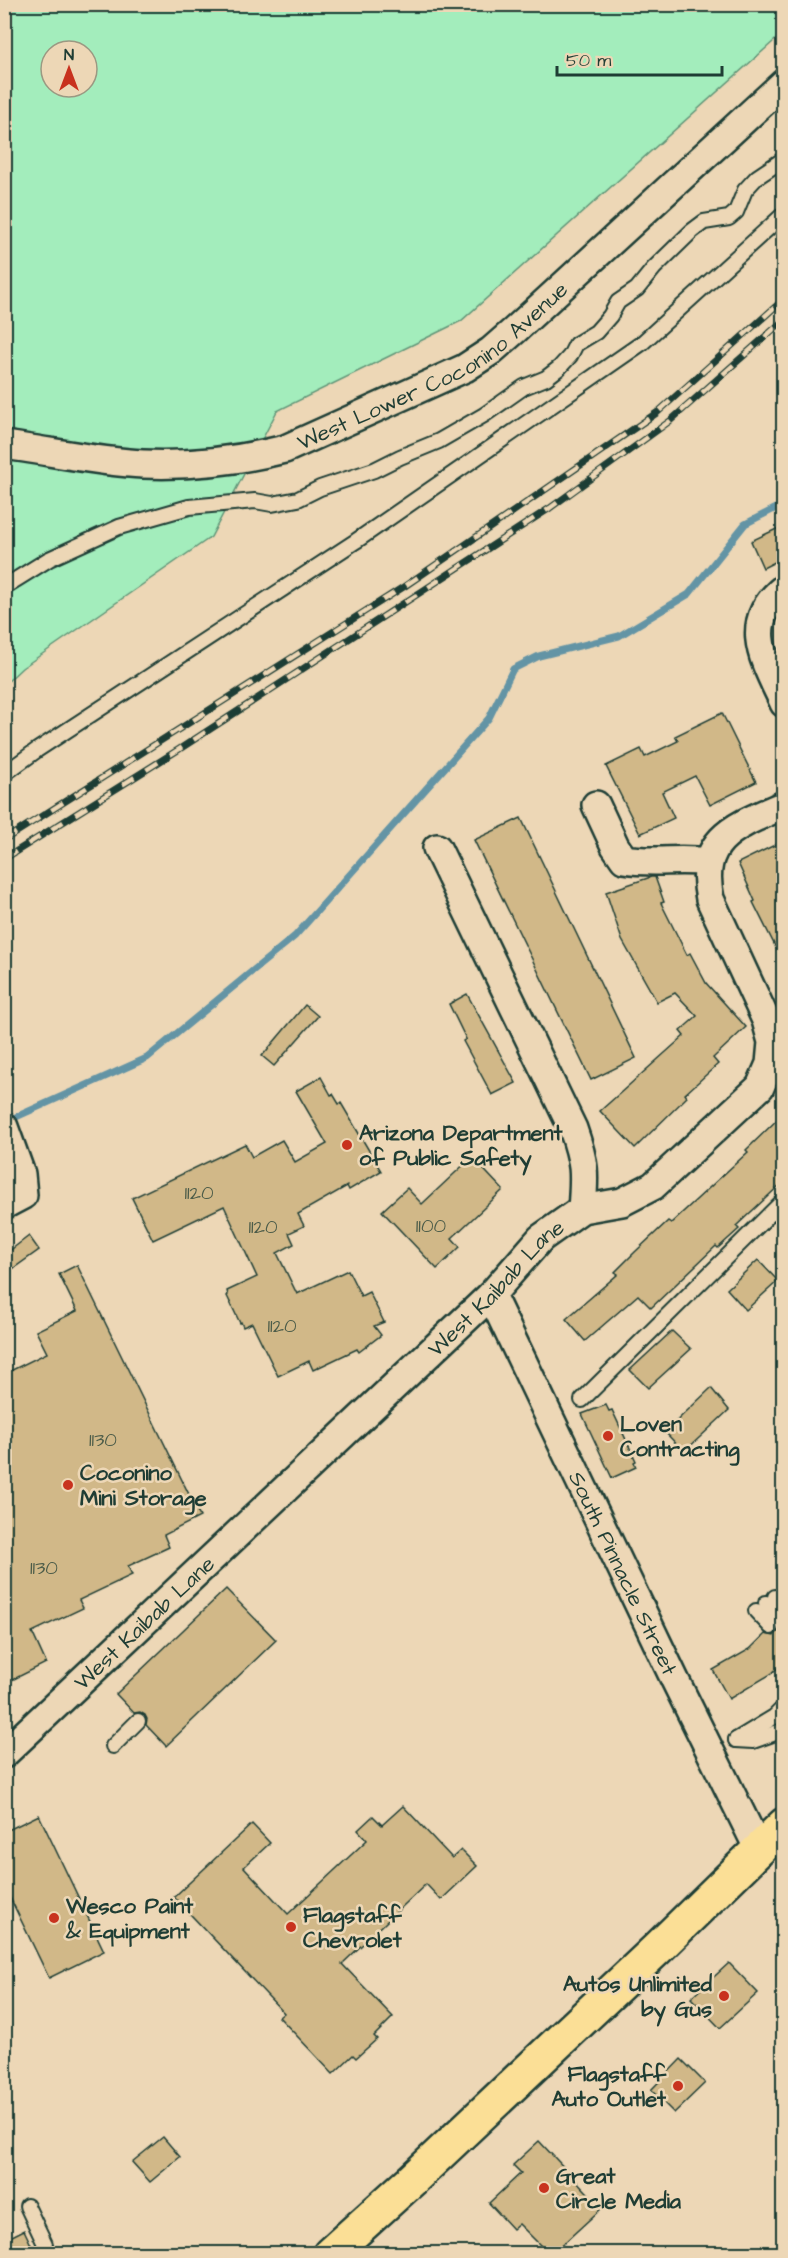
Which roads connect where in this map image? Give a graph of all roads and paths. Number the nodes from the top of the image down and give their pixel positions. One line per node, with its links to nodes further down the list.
1 (783, 83): 4 (street, West Lower Coconino Avenue)
2 (783, 159): 5 (lane)
3 (783, 214): 8 (lane)
4 (4, 446)
5 (4, 586)
6 (783, 588): 7 (street)
7 (783, 703)
8 (4, 774)
9 (596, 805): 12 (street)
10 (783, 805): 12 (street)
11 (437, 848): 16 (street)
12 (708, 862): 16 (street, West Kaibab Lane)
13 (4, 1127): 15 (street)
14 (783, 1200): 18 (lane)
15 (4, 1205)
16 (582, 1209): 17 (street, West Kaibab Lane)
17 (491, 1294): 23 (street, West Kaibab Lane); 25 (street, South Pinnacle Street)
18 (582, 1401)
19 (783, 1707): 21 (lane)
20 (138, 1721): 22 (lane)
21 (783, 1730)
22 (113, 1746)
23 (4, 1754)
24 (783, 1825): 25 (main road)
25 (759, 1850): 28 (main road)
26 (27, 2206): 27 (lane)
27 (45, 2244)
28 (330, 2253)

